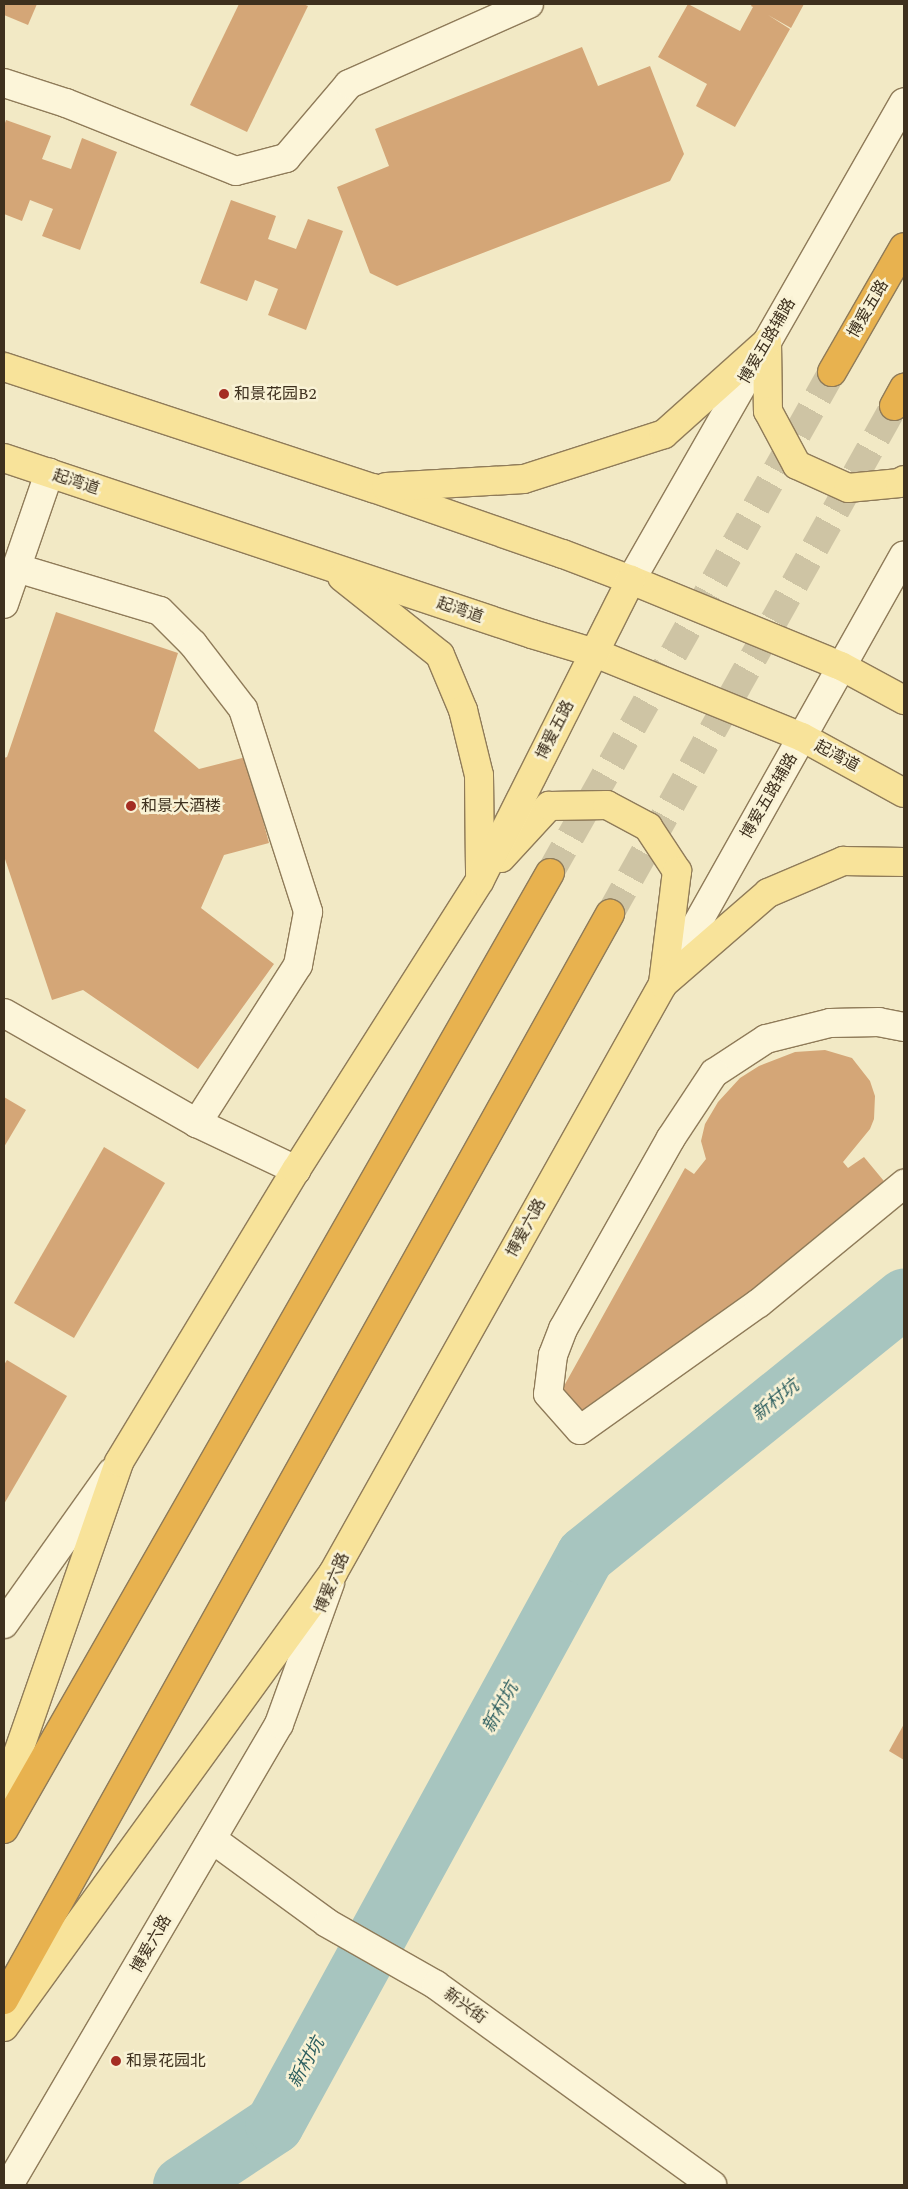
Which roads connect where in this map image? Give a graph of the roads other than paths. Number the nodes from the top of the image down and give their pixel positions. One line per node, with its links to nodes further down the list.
1 (529, 4): 2 (street)
2 (4, 83)
3 (904, 102): 5 (street, 博爱五路辅路)
4 (904, 247): 7 (highway, 博爱五路)
5 (767, 342): 10 (main road); 11 (main road); 15 (street, 博爱五路辅路)
6 (4, 367): 11 (main road)
7 (832, 372)
8 (4, 458): 9 (main road, 起湾道)
9 (49, 473): 13 (main road, 起湾道); 14 (street)
10 (904, 480)
11 (373, 488): 15 (main road)
12 (904, 555): 18 (street, 博爱五路辅路)
13 (327, 565): 17 (main road, 起湾道); 24 (main road)
14 (17, 568): 16 (street); 29 (street)
15 (632, 580): 17 (main road, 博爱五路); 18 (main road)
16 (4, 604)
17 (595, 653): 20 (main road, 起湾道); 24 (main road, 博爱五路)
18 (841, 666): 19 (main road); 20 (street, 博爱五路辅路)
19 (904, 700)
20 (802, 737): 21 (main road, 起湾道); 26 (street, 博爱五路辅路)
21 (904, 794)
22 (904, 862): 26 (main road)
23 (550, 873): 36 (highway)
24 (480, 880): 26 (main road); 30 (main road)
25 (610, 914): 38 (highway)
26 (663, 984): 33 (main road, 博爱六路)
27 (4, 1013): 29 (street)
28 (904, 1027): 31 (street)
29 (197, 1123): 30 (street)
30 (296, 1170): 32 (main road)
31 (904, 1184)
32 (119, 1462): 34 (street); 35 (main road)
33 (333, 1573): 37 (street, 博爱六路); 39 (main road)
34 (4, 1624)
35 (4, 1793)
36 (4, 1829)
37 (212, 1839): 40 (street, 博爱六路); 41 (street, 新兴街)
38 (4, 2000)
39 (4, 2027)
40 (14, 2177)
41 (712, 2185)

